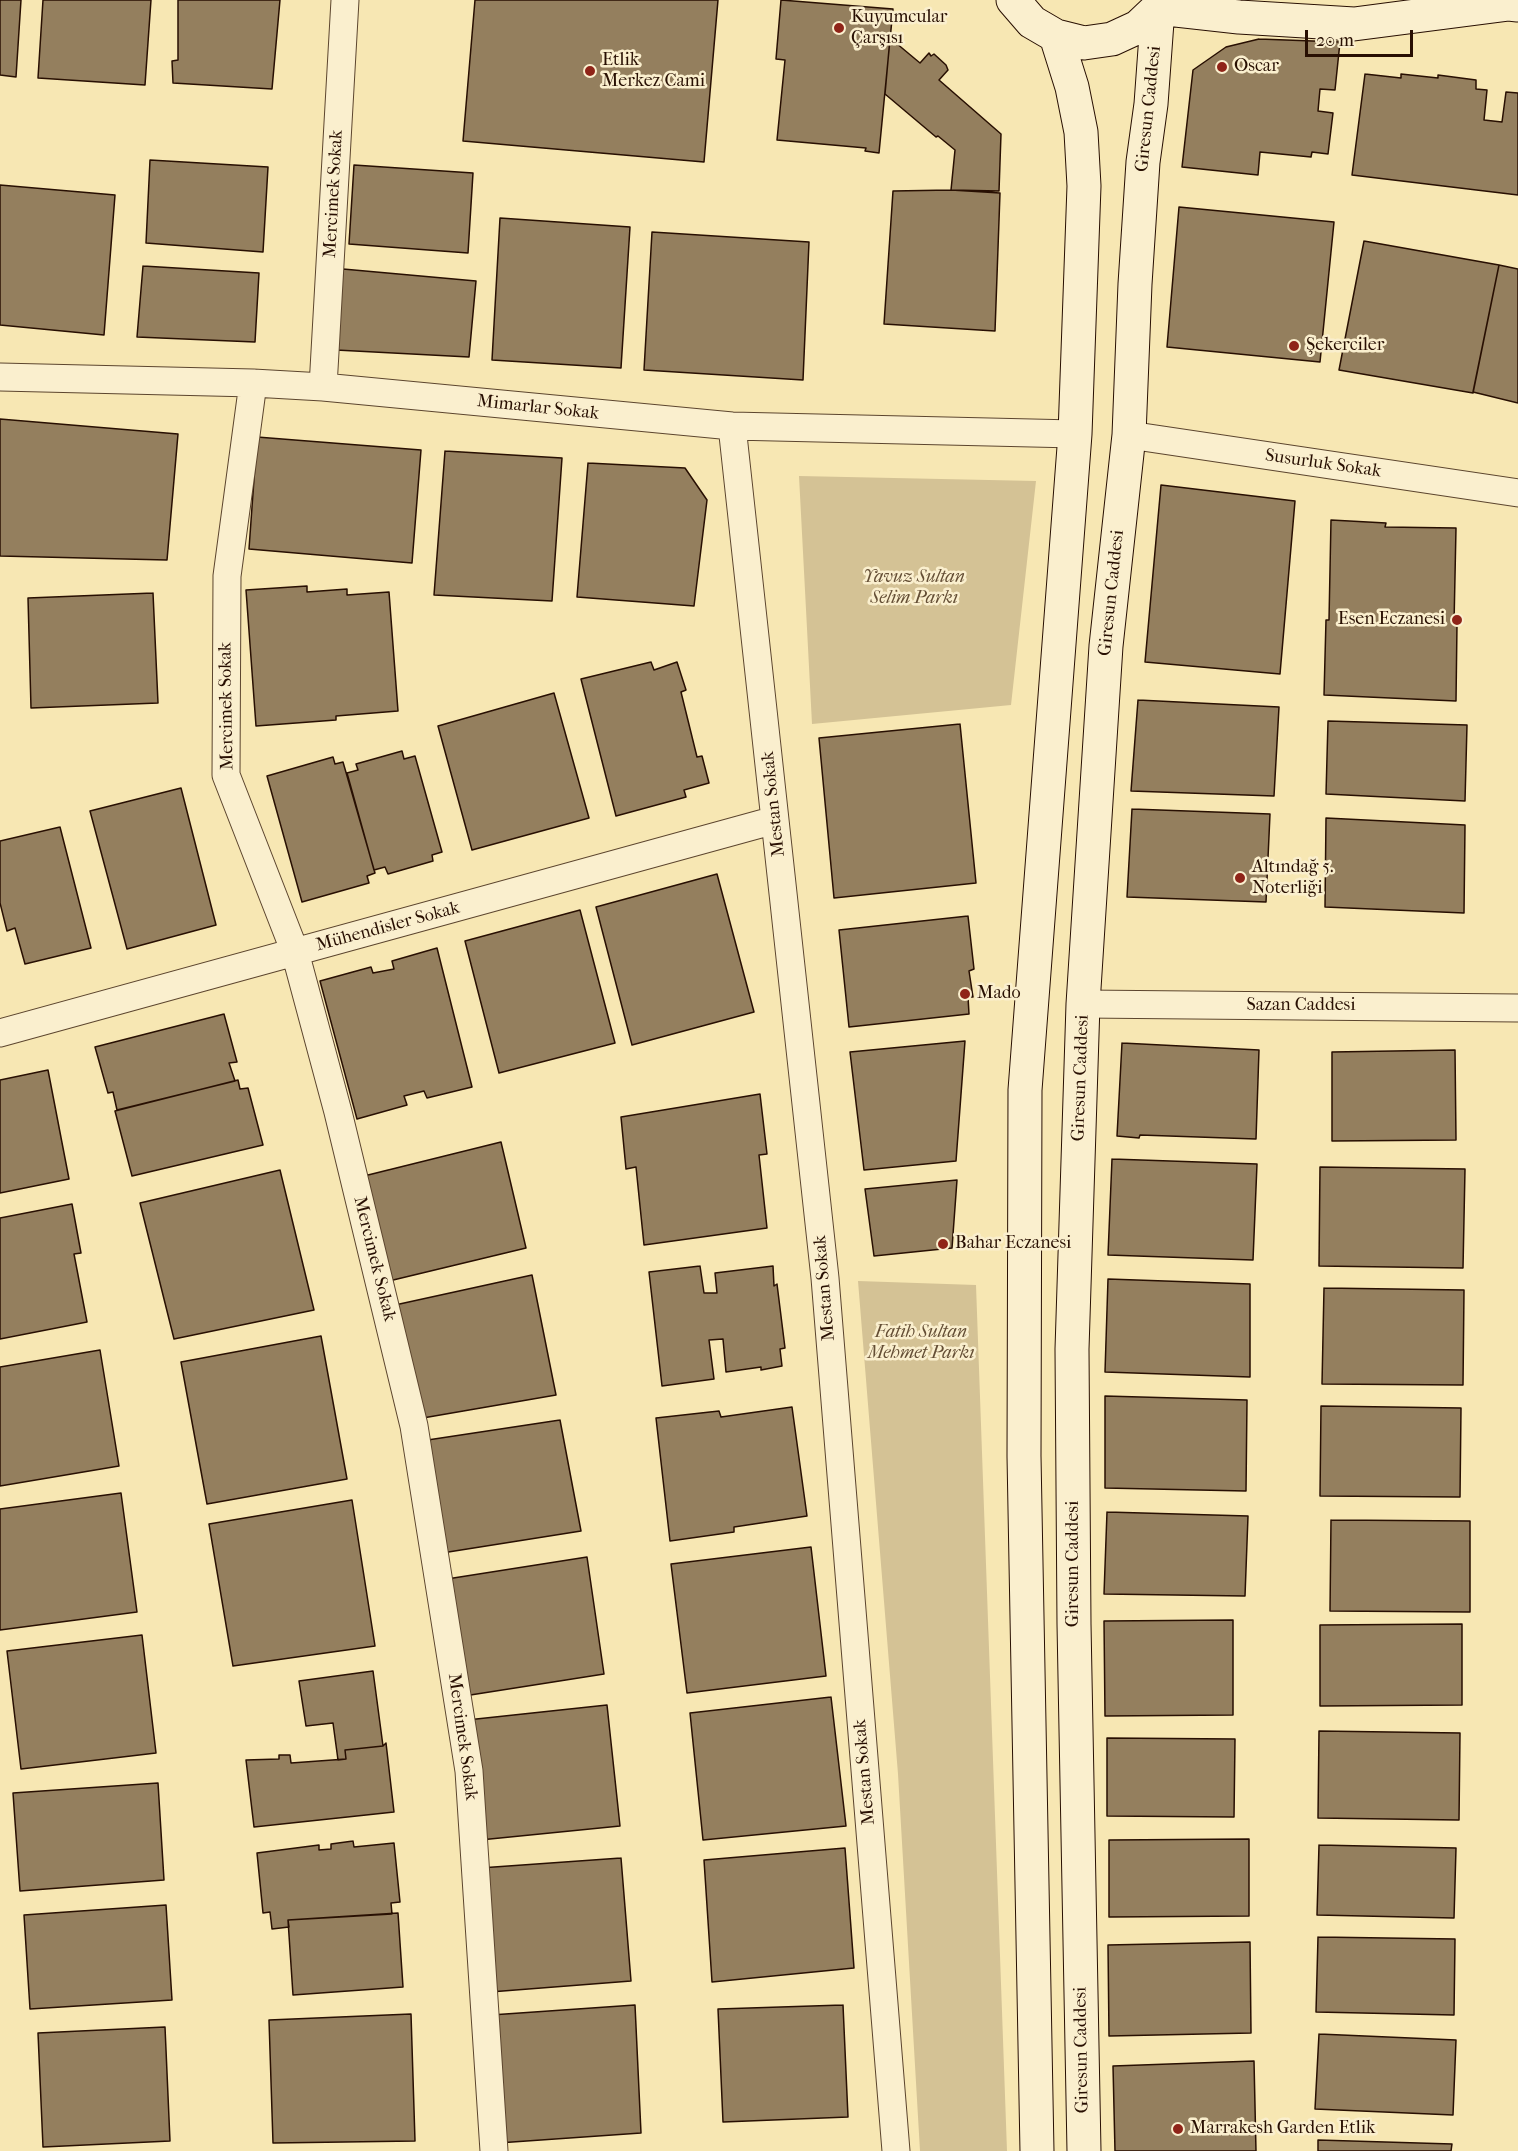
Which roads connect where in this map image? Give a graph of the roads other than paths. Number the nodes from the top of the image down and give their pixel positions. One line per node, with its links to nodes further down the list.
1 (345, 0): 8 (street, Mercimek Sokak)
2 (1012, 0): 5 (main road)
3 (1507, 3): 4 (main road)
4 (1160, 4): 5 (main road); 11 (main road, Giresun Caddesi)
5 (1056, 36): 10 (main road)
6 (0, 377): 7 (street, Mimarlar Sokak)
7 (253, 383): 8 (street, Mimarlar Sokak); 14 (street, Mercimek Sokak)
8 (323, 387): 9 (street, Mimarlar Sokak)
9 (732, 426): 10 (street, Mimarlar Sokak); 13 (street, Mestan Sokak)
10 (1075, 434): 20 (main road)
11 (1129, 435): 12 (street, Susurluk Sokak); 15 (main road, Giresun Caddesi)
12 (1518, 493)
13 (775, 820): 14 (street, Mühendisler Sokak); 19 (street, Mestan Sokak)
14 (295, 952): 17 (street, Mühendisler Sokak); 18 (street, Mercimek Sokak)
15 (1083, 1004): 16 (street, Sazan Caddesi); 21 (main road, Giresun Caddesi)
16 (1518, 1008)
17 (0, 1033)
18 (494, 2151)
19 (896, 2151)
20 (1037, 2151)
21 (1084, 2151)

